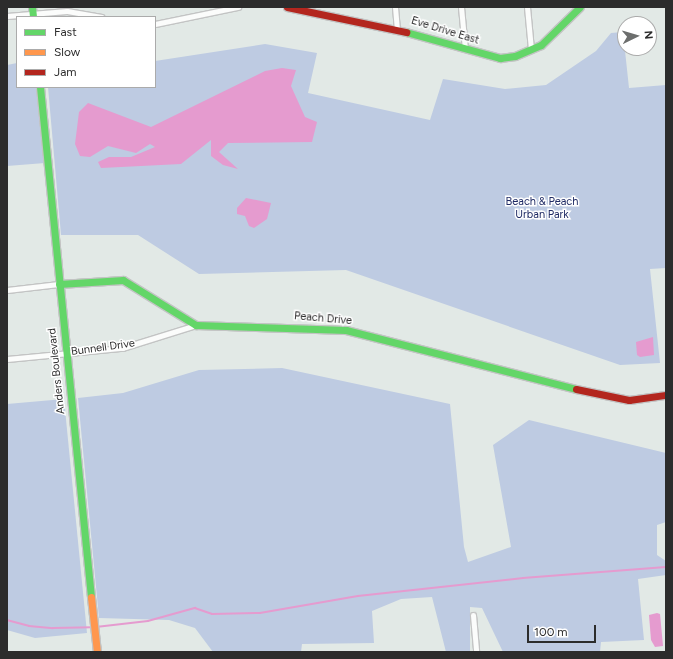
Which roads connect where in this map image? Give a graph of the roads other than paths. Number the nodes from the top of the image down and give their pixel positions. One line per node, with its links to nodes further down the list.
1 (238, 7): 10 (street)
2 (287, 7): 11 (street, Eve Drive East)
3 (395, 7): 11 (street)
4 (461, 7): 12 (street)
5 (527, 7): 13 (street)
6 (580, 7): 13 (street, Eve Drive East)
7 (32, 12): 8 (street); 9 (street)
8 (7, 16)
9 (96, 16)
10 (156, 24)
11 (397, 29): 12 (street, Eve Drive East)
12 (465, 49): 13 (street, Eve Drive East)
13 (531, 49)
14 (40, 88): 15 (street, Anders Boulevard)
15 (59, 284): 16 (street); 17 (street); 18 (street, Anders Boulevard)
16 (7, 290)
17 (196, 326): 18 (street, Bunnell Drive); 20 (street, Peach Drive)
18 (67, 353): 19 (street, Bunnell Drive); 22 (street, Anders Boulevard)
19 (7, 359)
20 (666, 395)
21 (473, 615): 23 (street)
22 (97, 652)
23 (476, 652)

